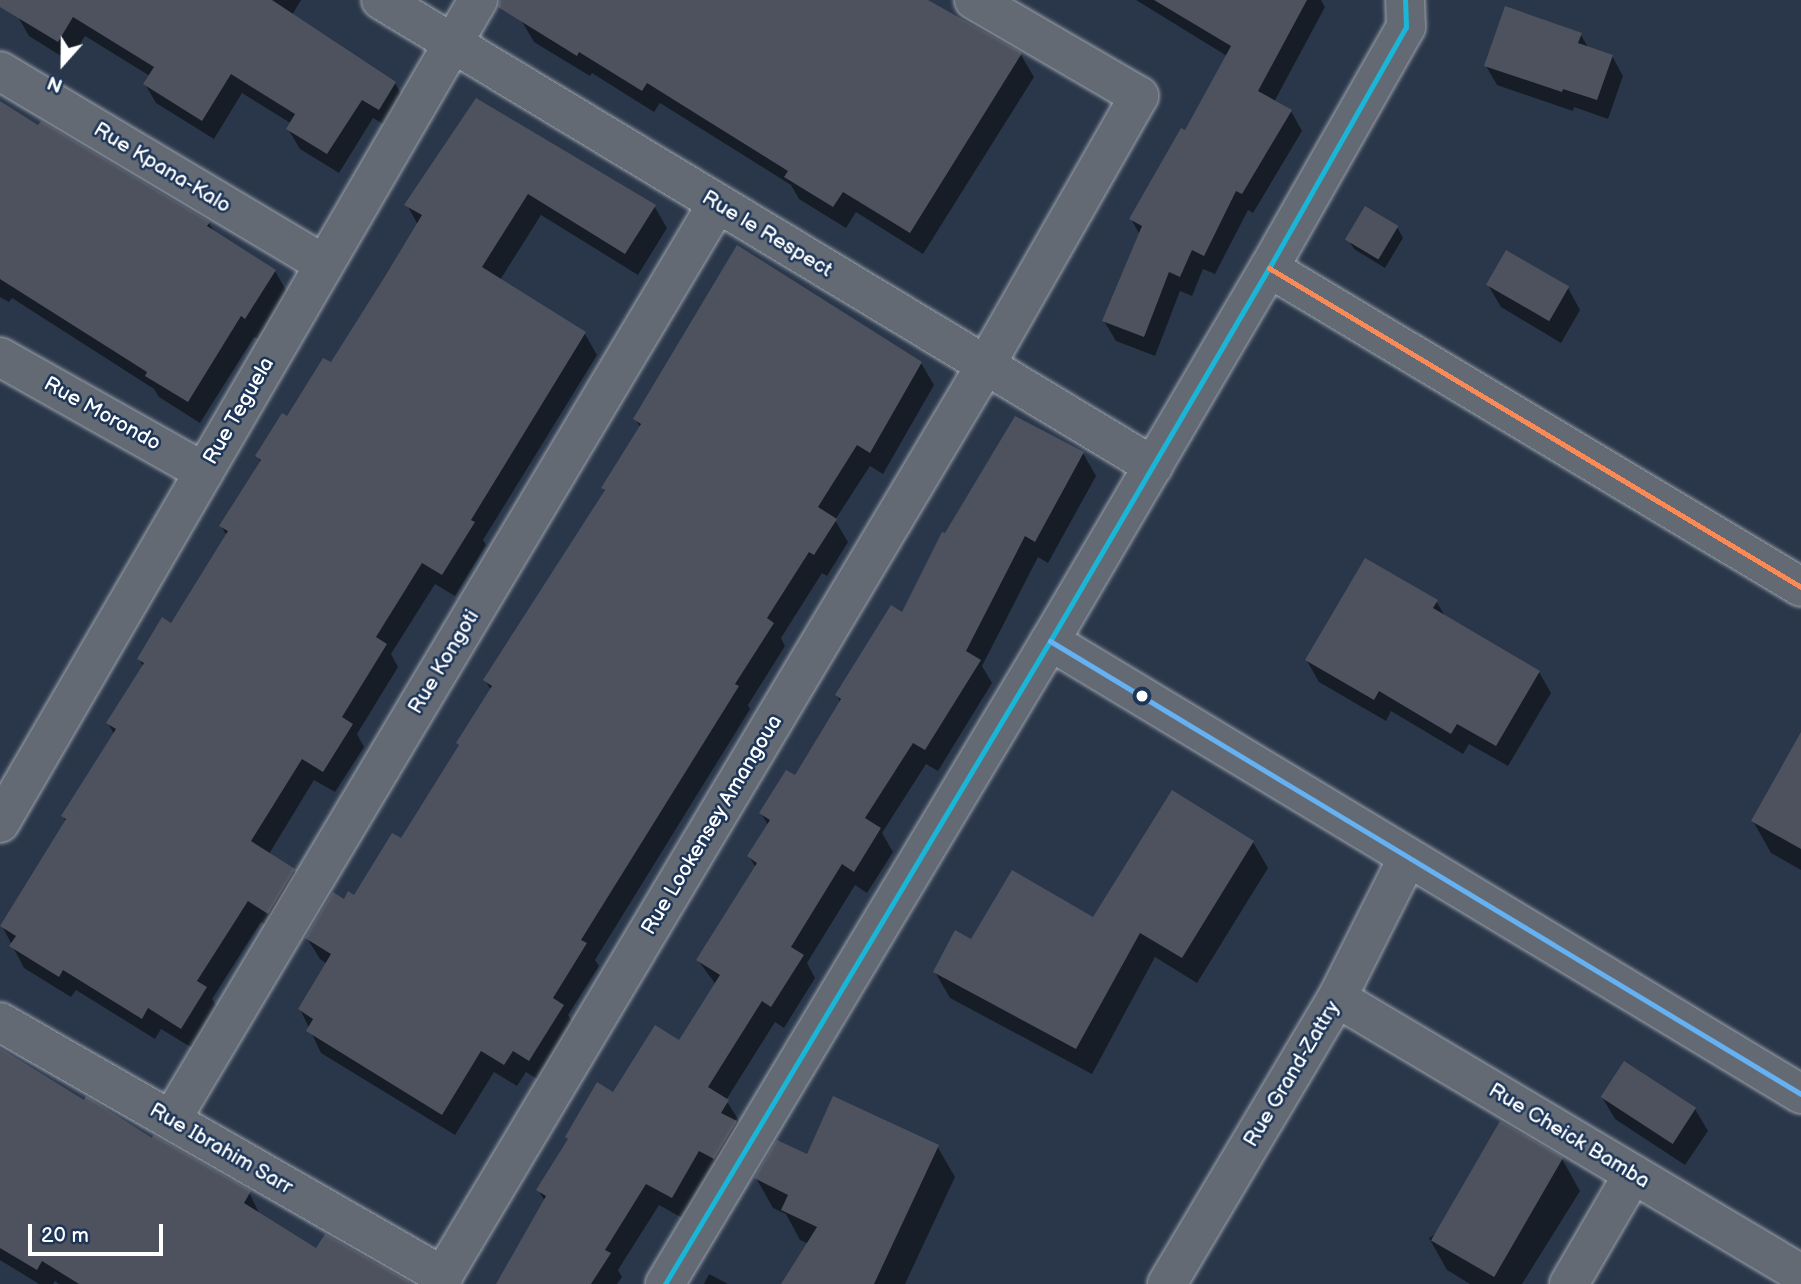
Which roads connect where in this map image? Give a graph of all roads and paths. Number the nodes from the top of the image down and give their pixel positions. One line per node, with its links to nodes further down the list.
1 (381, 0): 5 (street, Rue le Respect)
2 (478, 0): 5 (street, Rue Teguela)
3 (974, 0): 11 (street, Rue Lookensey Amangoua)
4 (1405, 0): 9 (street)
5 (453, 44): 7 (street, Rue le Respect); 8 (street, Rue Teguela)
6 (0, 71): 8 (street, Rue Kpana-Kalo)
7 (717, 204): 11 (street, Rue le Respect); 21 (street, Rue Kongoti)
8 (324, 264): 13 (street, Rue Teguela)
9 (1269, 268): 12 (street); 14 (street)
10 (0, 357): 13 (street, Rue Morondo)
11 (985, 366): 12 (street, Rue le Respect); 24 (street, Rue Lookensey Amangoua)
12 (1153, 466): 15 (street)
13 (204, 471): 16 (street, Rue Teguela)
14 (1801, 587)
15 (1050, 641): 17 (street); 25 (street)
16 (0, 823)
17 (1407, 859): 18 (street, Rue Grand-Zattry); 20 (street)
18 (1337, 998): 22 (street, Rue Cheick Bamba); 26 (street, Rue Grand-Zattry)
19 (0, 1022): 21 (street, Rue Ibrahim Sarr)
20 (1801, 1094)
21 (171, 1120): 24 (street, Rue Ibrahim Sarr)
22 (1633, 1174): 23 (street, Rue Cheick Bamba); 27 (street)
23 (1801, 1274)
24 (440, 1280)
25 (665, 1284)
26 (1167, 1284)
27 (1569, 1284)

